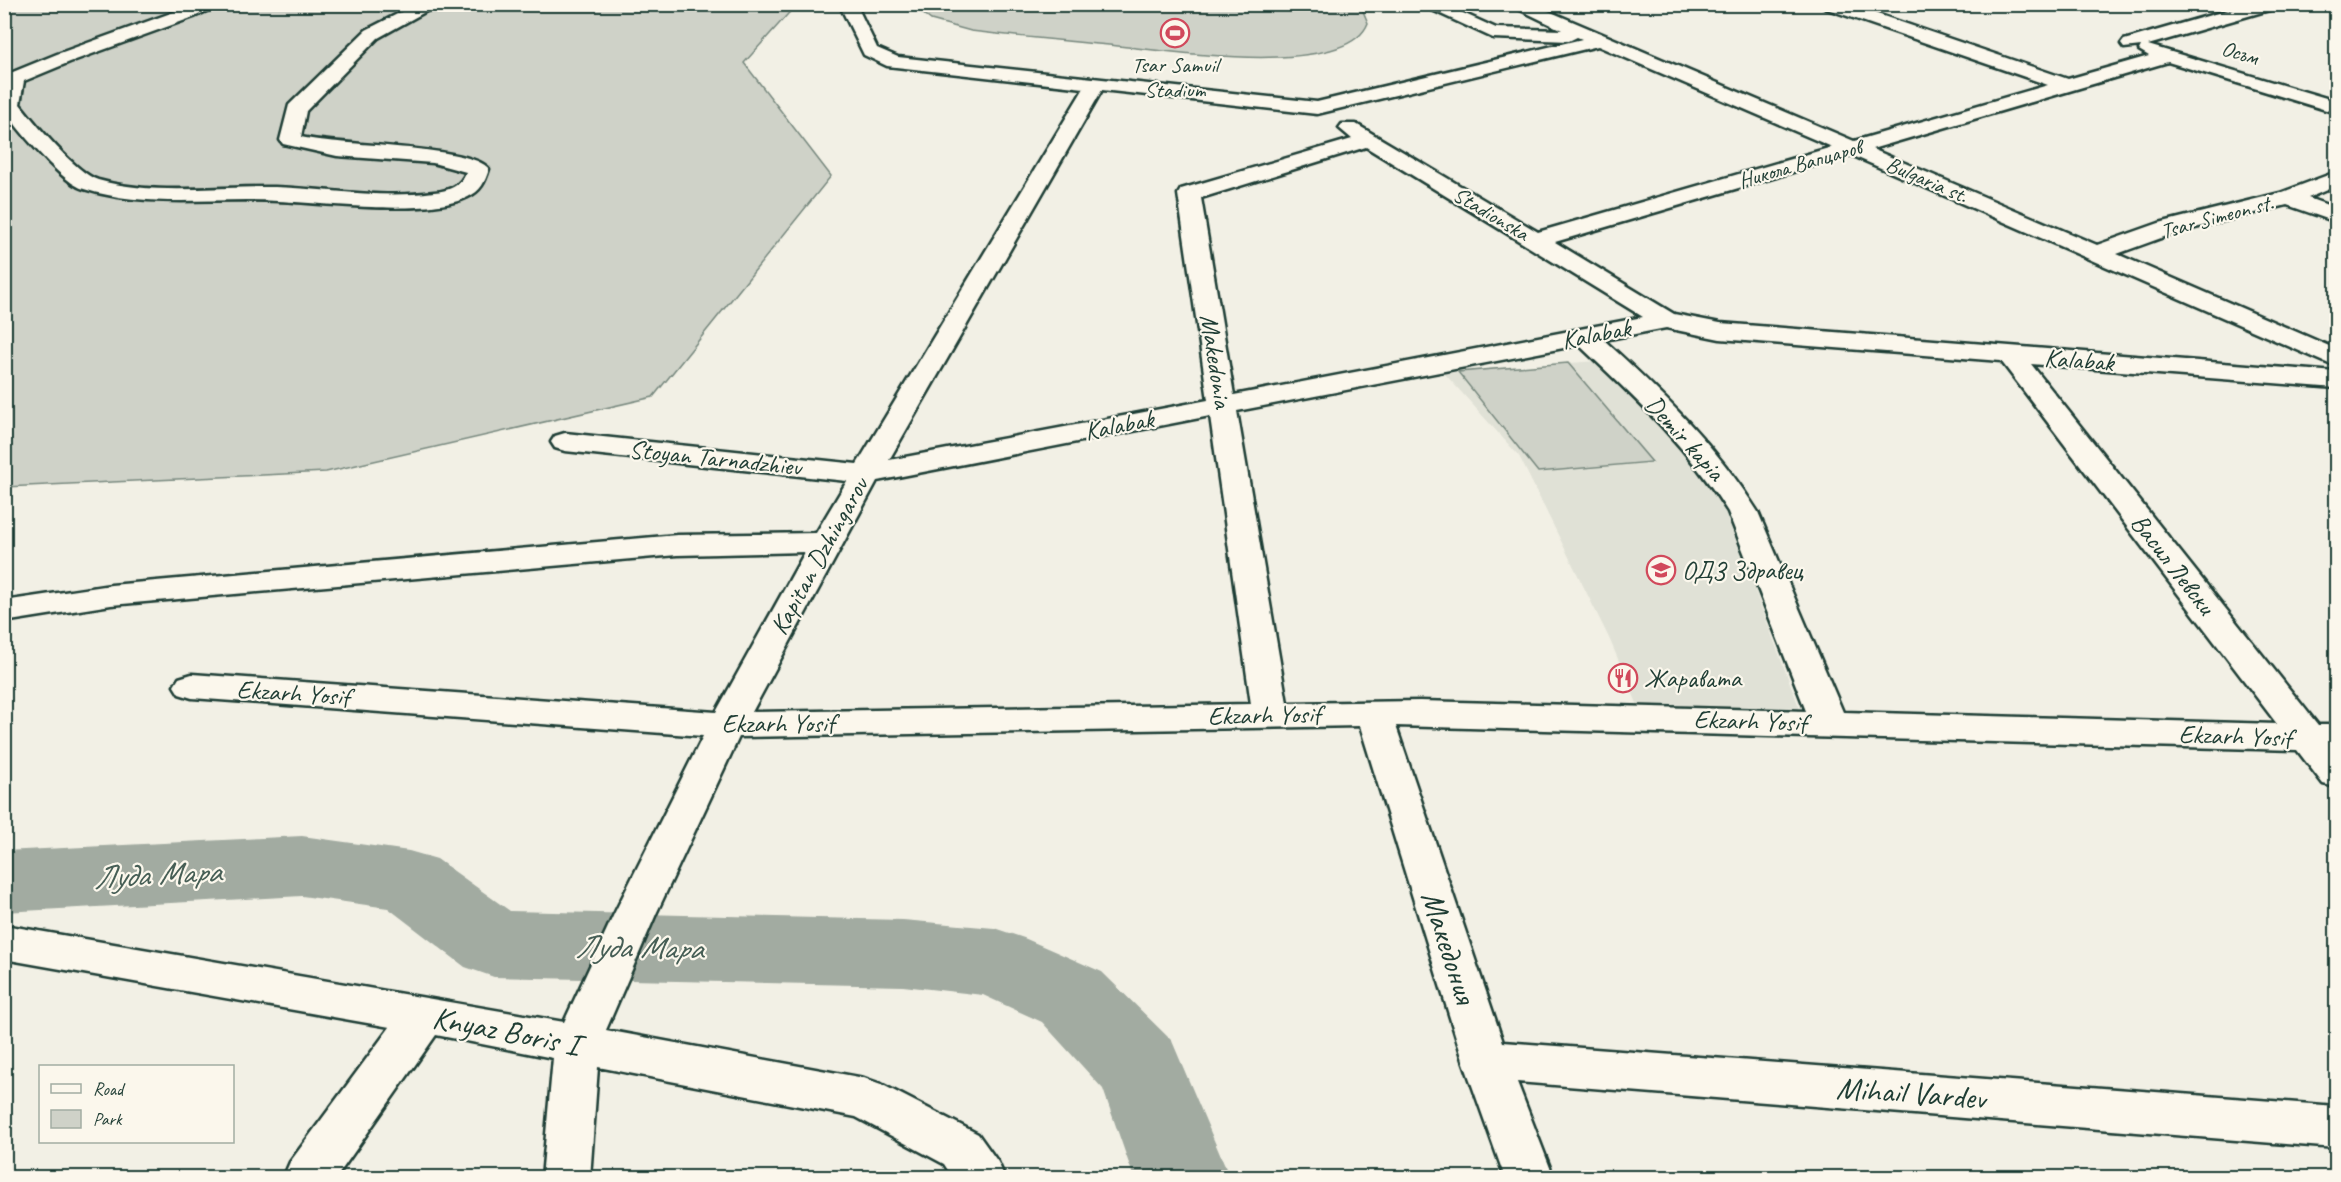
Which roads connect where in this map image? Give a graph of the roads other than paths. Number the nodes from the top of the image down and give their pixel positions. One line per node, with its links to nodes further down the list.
1 (213, 4): 2 (street)
2 (431, 4)
3 (846, 4): 10 (street)
4 (1427, 4): 8 (street)
5 (1516, 4): 8 (street, Bulgaria st.)
6 (1830, 4): 11 (street)
7 (2270, 4): 9 (street, Осъм)
8 (1595, 38): 13 (street); 15 (street, Bulgaria st.)
9 (2169, 56): 11 (street, Никола Вапцаров); 12 (street, Осъм)
10 (1096, 86): 13 (street); 28 (street, Kapitan Dzhingarov)
11 (2069, 86): 15 (street, Никола Вапцаров)
12 (2337, 107)
13 (1317, 108): 14 (street, Stadionska)
14 (1369, 140): 19 (street, Stadionska); 26 (street, Makedonia)
15 (1854, 149): 19 (street, Никола Вапцаров); 20 (street, Bulgaria st.)
16 (2337, 178): 17 (street, Tsar Simeon st.)
17 (2288, 198): 18 (street); 20 (street, Tsar Simeon st.)
18 (2337, 215)
19 (1534, 241): 21 (street, Stadionska)
20 (2096, 253): 24 (street, Bulgaria st.)
21 (1666, 320): 22 (street, Kalabak); 23 (street, Kalabak)
22 (1585, 336): 26 (street, Kalabak); 34 (street, Demir kapia)
23 (2010, 355): 25 (street, Kalabak); 36 (street, Васил Левски)
24 (2337, 359)
25 (2337, 380)
26 (1223, 405): 28 (street, Kalabak); 32 (street, Makedonia)
27 (565, 442): 28 (street, Stoyan Tarnadzhiev)
28 (865, 474): 29 (street, Kapitan Dzhingarov)
29 (826, 542): 30 (street); 35 (street, Kapitan Dzhingarov)
30 (4, 612)
31 (192, 686): 35 (street, Ekzarh Yosif)
32 (1271, 714): 33 (street, Ekzarh Yosif); 35 (street, Ekzarh Yosif)
33 (1374, 714): 34 (street, Ekzarh Yosif); 41 (street, Македония)
34 (1829, 723): 36 (street, Ekzarh Yosif)
35 (727, 724): 40 (street, Kapitan Dzhingarov)
36 (2322, 738): 37 (street, Васил Левски)
37 (2337, 774)
38 (4, 942): 39 (street, Knyaz Boris I)
39 (425, 1015): 40 (street, Knyaz Boris I); 43 (street)
40 (577, 1044): 44 (street, Kapitan Dzhingarov); 45 (street, Knyaz Boris I)
41 (1486, 1060): 42 (street, Mihail Vardev); 46 (street, Македония)
42 (2337, 1126)
43 (307, 1178)
44 (566, 1178)
45 (981, 1178)
46 (1530, 1178)

